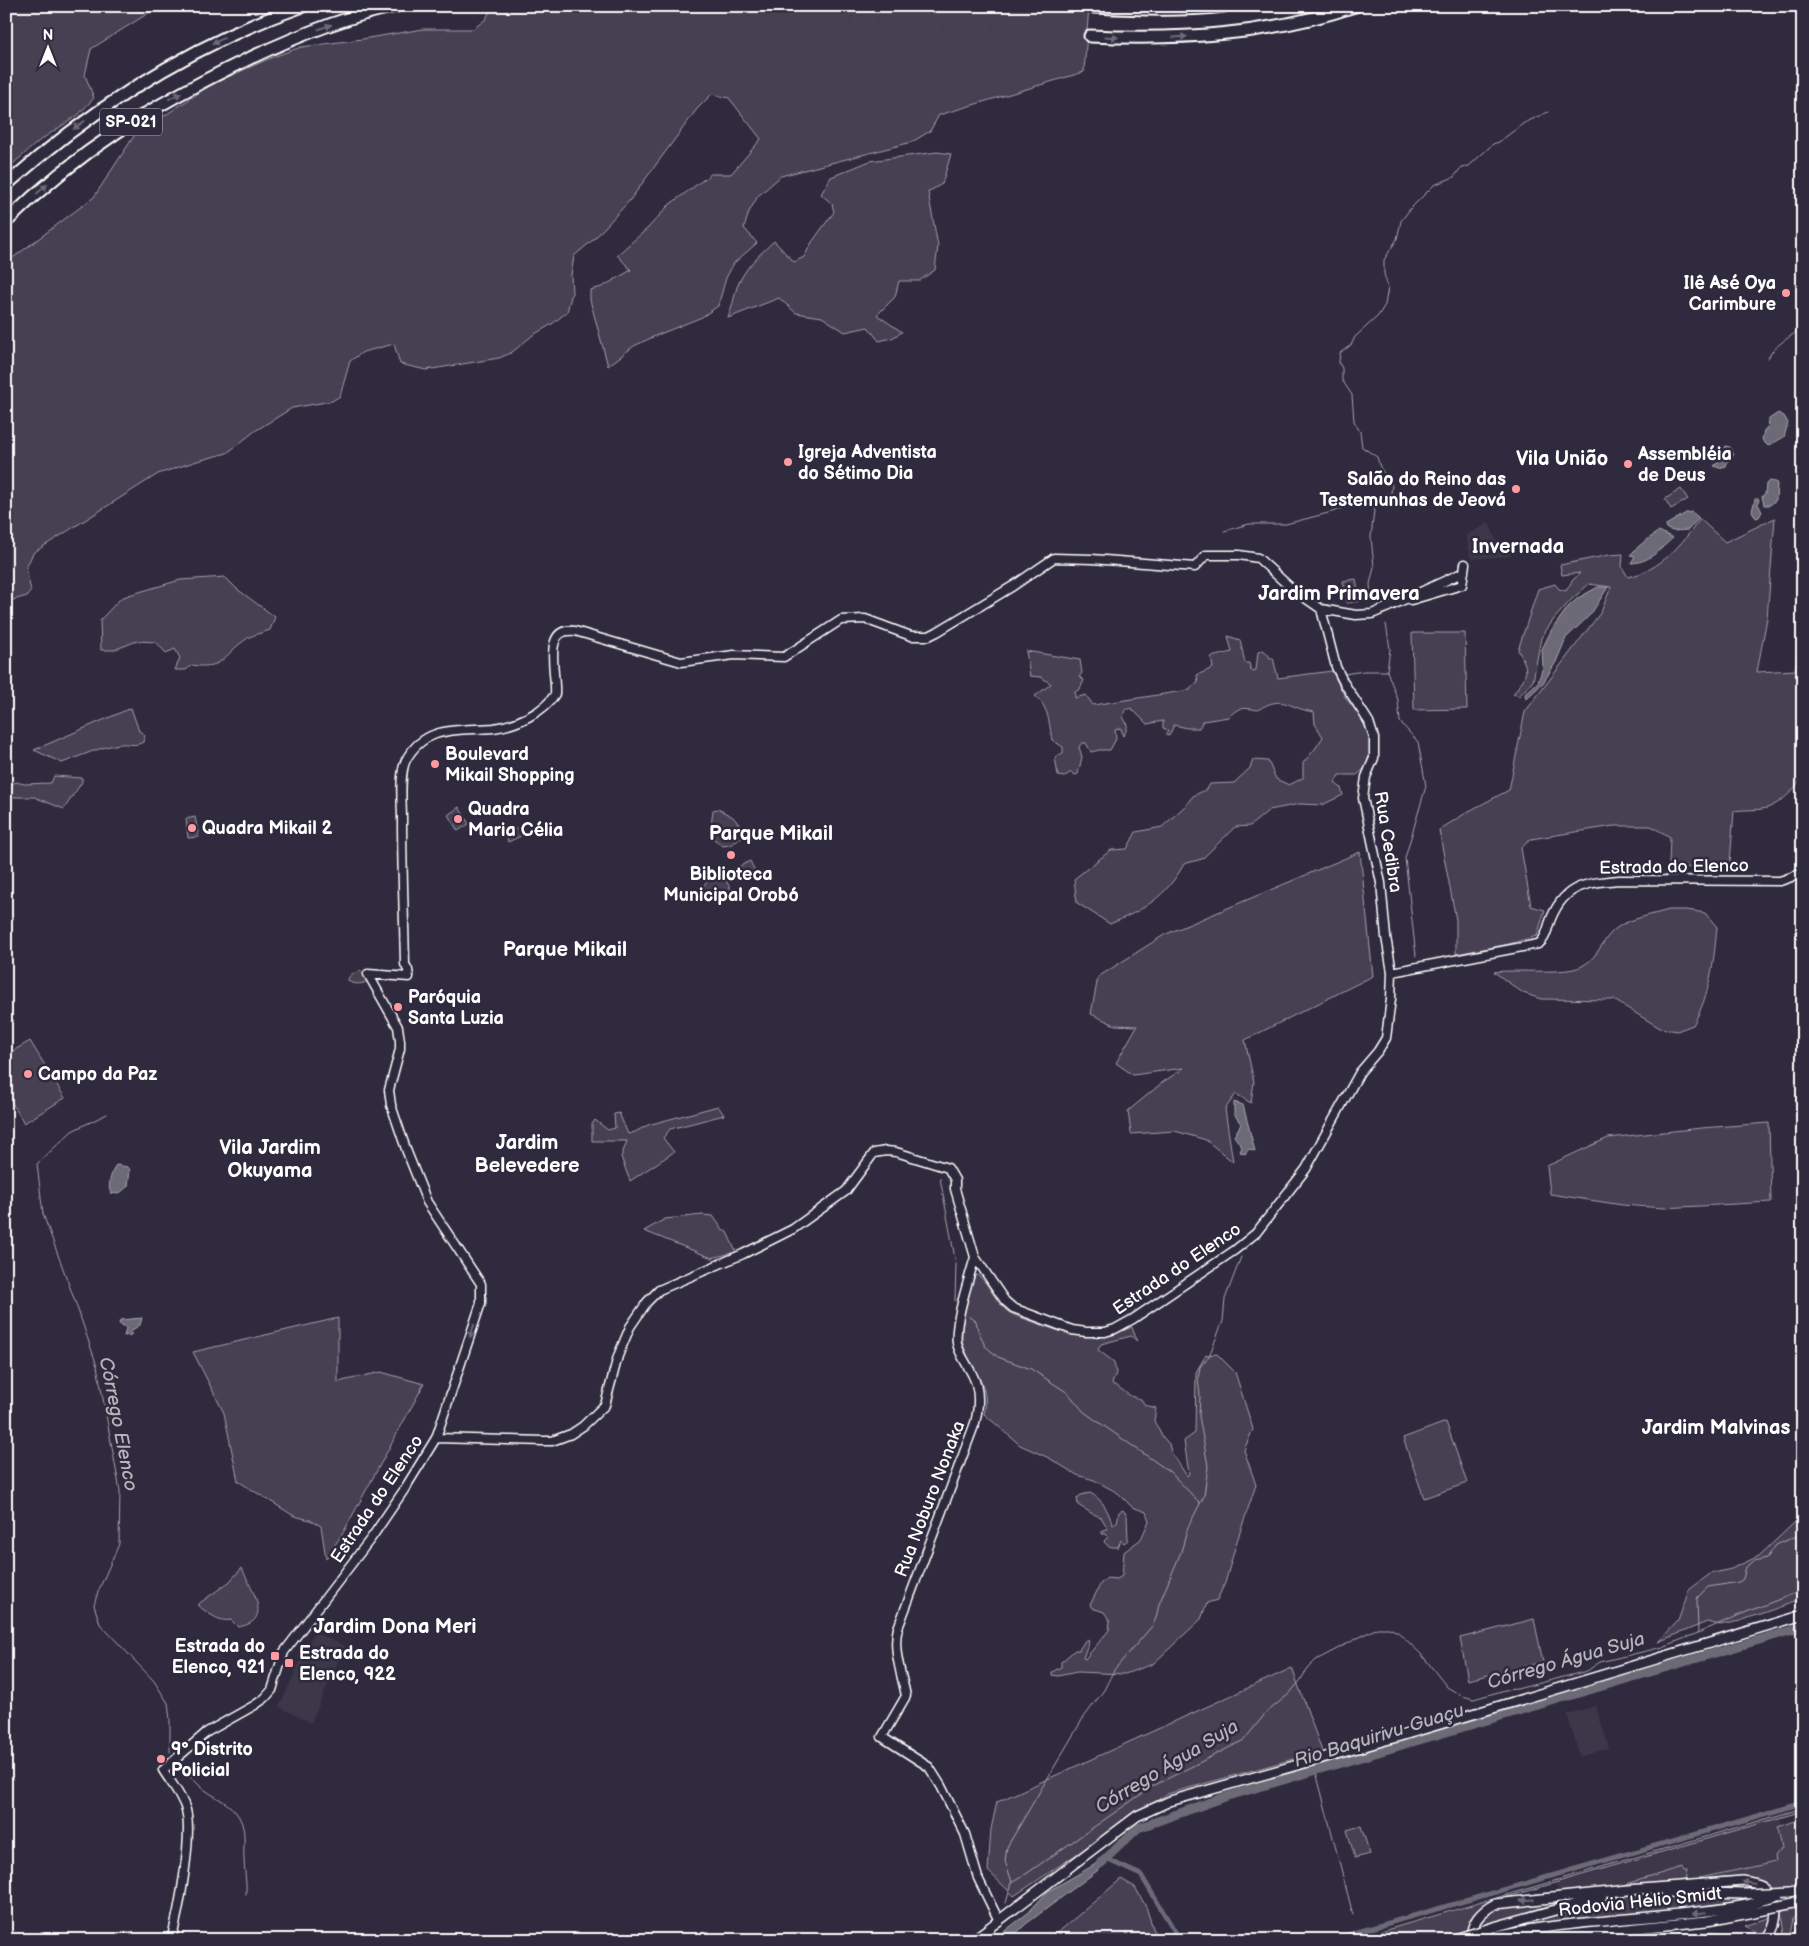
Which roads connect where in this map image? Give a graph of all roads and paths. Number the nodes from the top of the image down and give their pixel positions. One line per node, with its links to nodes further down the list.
1 (303, 6): 7 (highway, SP-021, one-way to 7)
2 (397, 6): 8 (highway, SP-021, one-way to 2)
3 (1224, 6): 5 (highway)
4 (1355, 6): 6 (highway, one-way to 4)
5 (1093, 7)
6 (1090, 36)
7 (6, 185)
8 (6, 222)
9 (1400, 602): 9 (street); 10 (street)
10 (1321, 609): 12 (street, Rua Cedibra); 13 (street)
11 (1803, 873): 12 (street, Estrada do Elenco)
12 (1392, 972): 15 (street, Estrada do Elenco)
13 (392, 977): 14 (street); 14 (street)
14 (373, 984): 16 (street, one-way to 16)
15 (975, 1257): 16 (street, Estrada do Elenco); 23 (street, Rua Noburo Nonaka)
16 (436, 1438): 25 (street, Estrada do Elenco)
17 (1803, 1615): 23 (main road)
18 (1803, 1888): 20 (main road, Rodovia Hélio Smidt)
19 (1628, 1890): 20 (main road, bridge); 24 (main road); 28 (main road, one-way to 28); 31 (main road, one-way to 19)
20 (1791, 1892): 22 (main road, Rodovia Hélio Smidt, bridge)
21 (1799, 1903): 22 (main road, Rodovia Hélio Smidt, bridge)
22 (1748, 1909): 24 (main road, Rodovia Hélio Smidt, one-way to 24); 30 (main road, Rodovia Hélio Smidt)
23 (999, 1921): 26 (main road)
24 (1494, 1931): 27 (main road, bridge); 29 (main road, Rodovia Hélio Smidt)
25 (171, 1940)
26 (973, 1940)
27 (1452, 1940)
28 (1472, 1940)
29 (1479, 1940)
30 (1516, 1940)
31 (1764, 1940)

